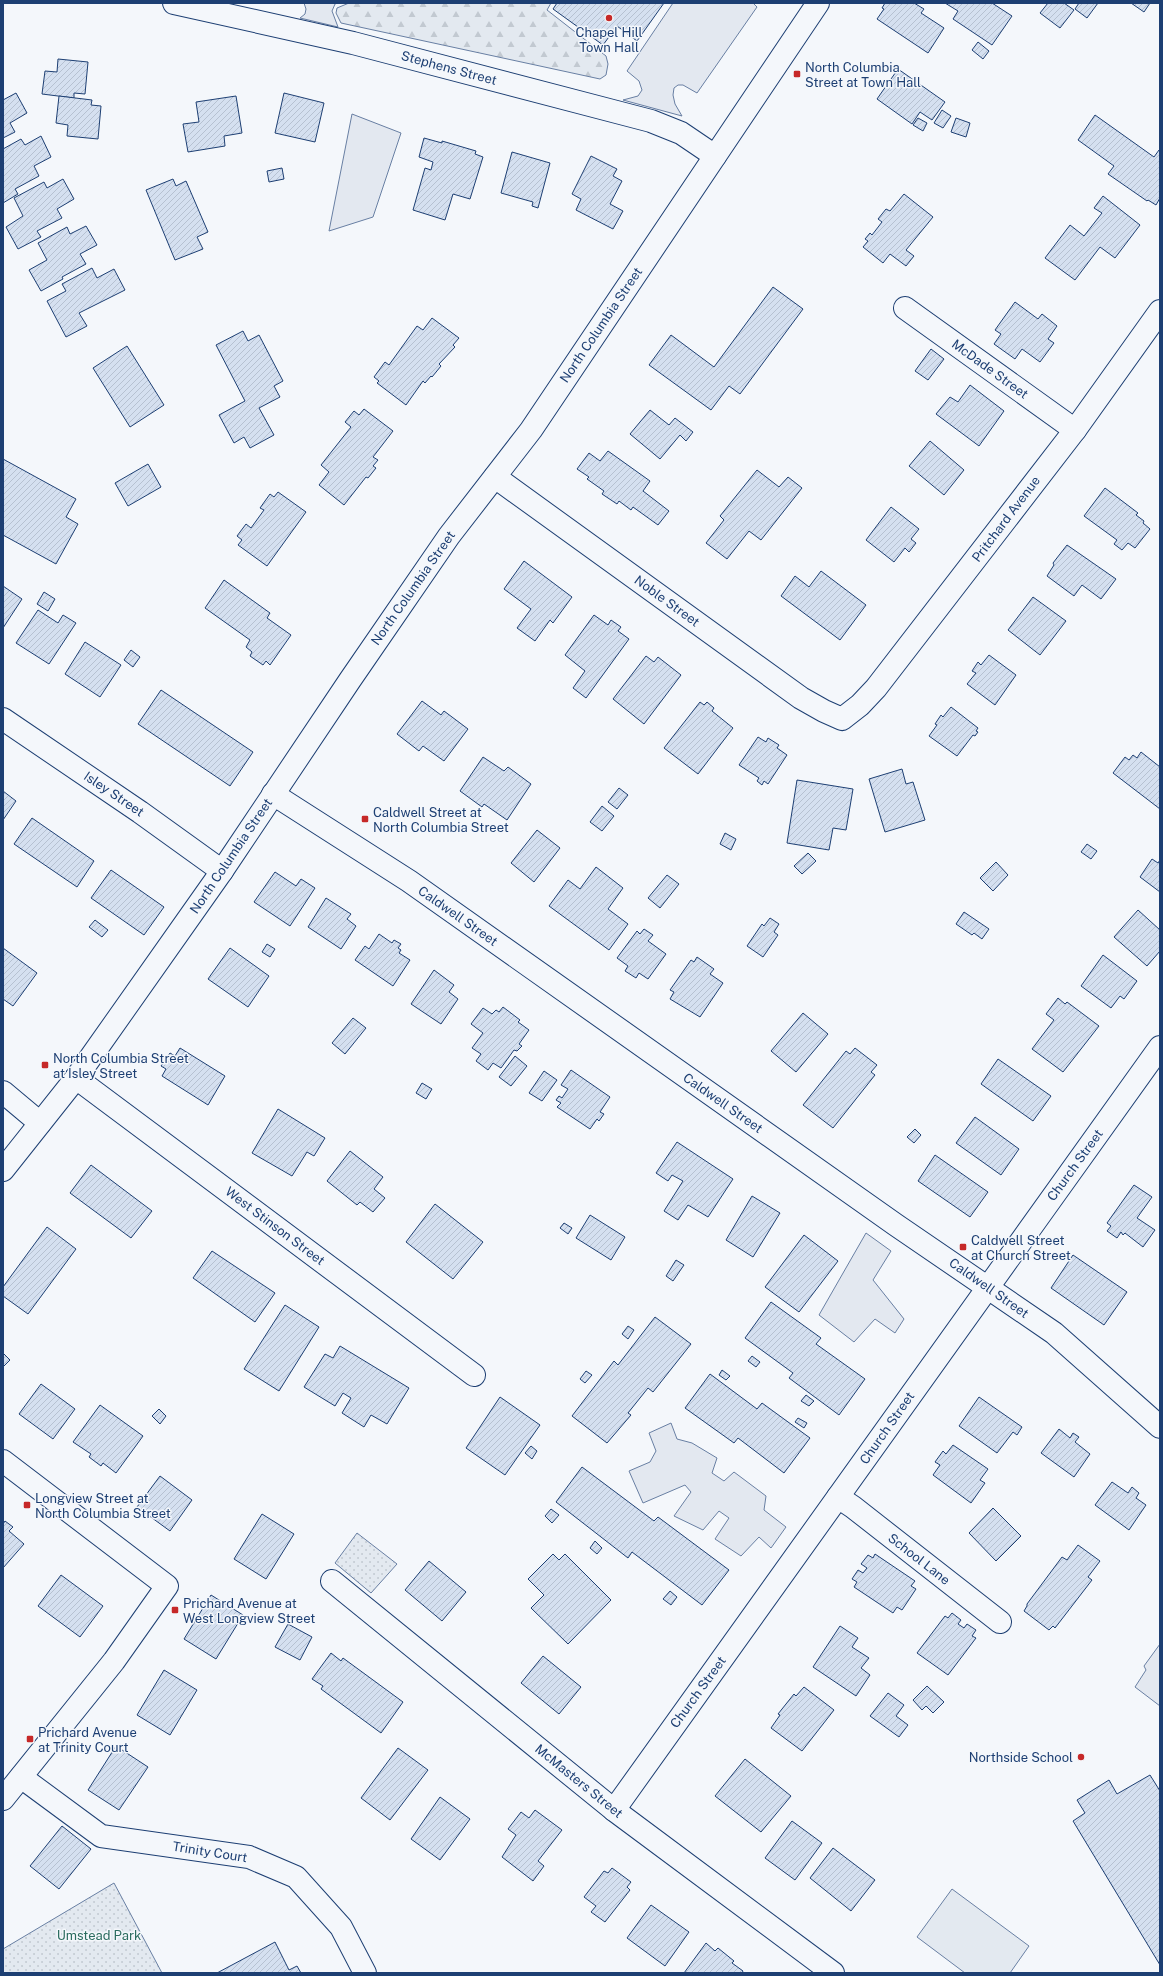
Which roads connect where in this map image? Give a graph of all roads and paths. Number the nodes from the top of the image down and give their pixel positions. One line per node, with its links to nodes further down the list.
1 (174, 3): 3 (street, Stephens Street)
2 (818, 3): 3 (street, North Columbia Street)
3 (715, 156): 7 (street, North Columbia Street)
4 (905, 308): 6 (street, McDade Street)
5 (1160, 311): 6 (street, Pritchard Avenue)
6 (1075, 430): 9 (street, Pritchard Avenue)
7 (495, 477): 9 (street, Noble Street); 10 (street, North Columbia Street)
8 (3, 719): 11 (street, Isley Street)
9 (842, 719)
10 (273, 794): 11 (street, North Columbia Street); 17 (street, Caldwell Street)
11 (222, 871): 13 (street, North Columbia Street)
12 (1160, 1047): 17 (street, Church Street)
13 (76, 1078): 15 (street, North Columbia Street); 18 (street, West Stinson Street)
14 (3, 1092): 15 (street)
15 (40, 1123): 16 (street, North Columbia Street)
16 (3, 1170)
17 (988, 1287): 19 (street, Caldwell Street); 21 (street, Church Street)
18 (474, 1375)
19 (1160, 1427)
20 (3, 1461): 24 (street)
21 (838, 1497): 23 (street, School Lane); 26 (street, Church Street)
22 (332, 1581): 26 (street, McMasters Street)
23 (1000, 1622)
24 (21, 1777): 25 (street); 27 (street, Trinity Court)
25 (3, 1799)
26 (614, 1810): 28 (street, McMasters Street)
27 (366, 1973)
28 (833, 1973)

